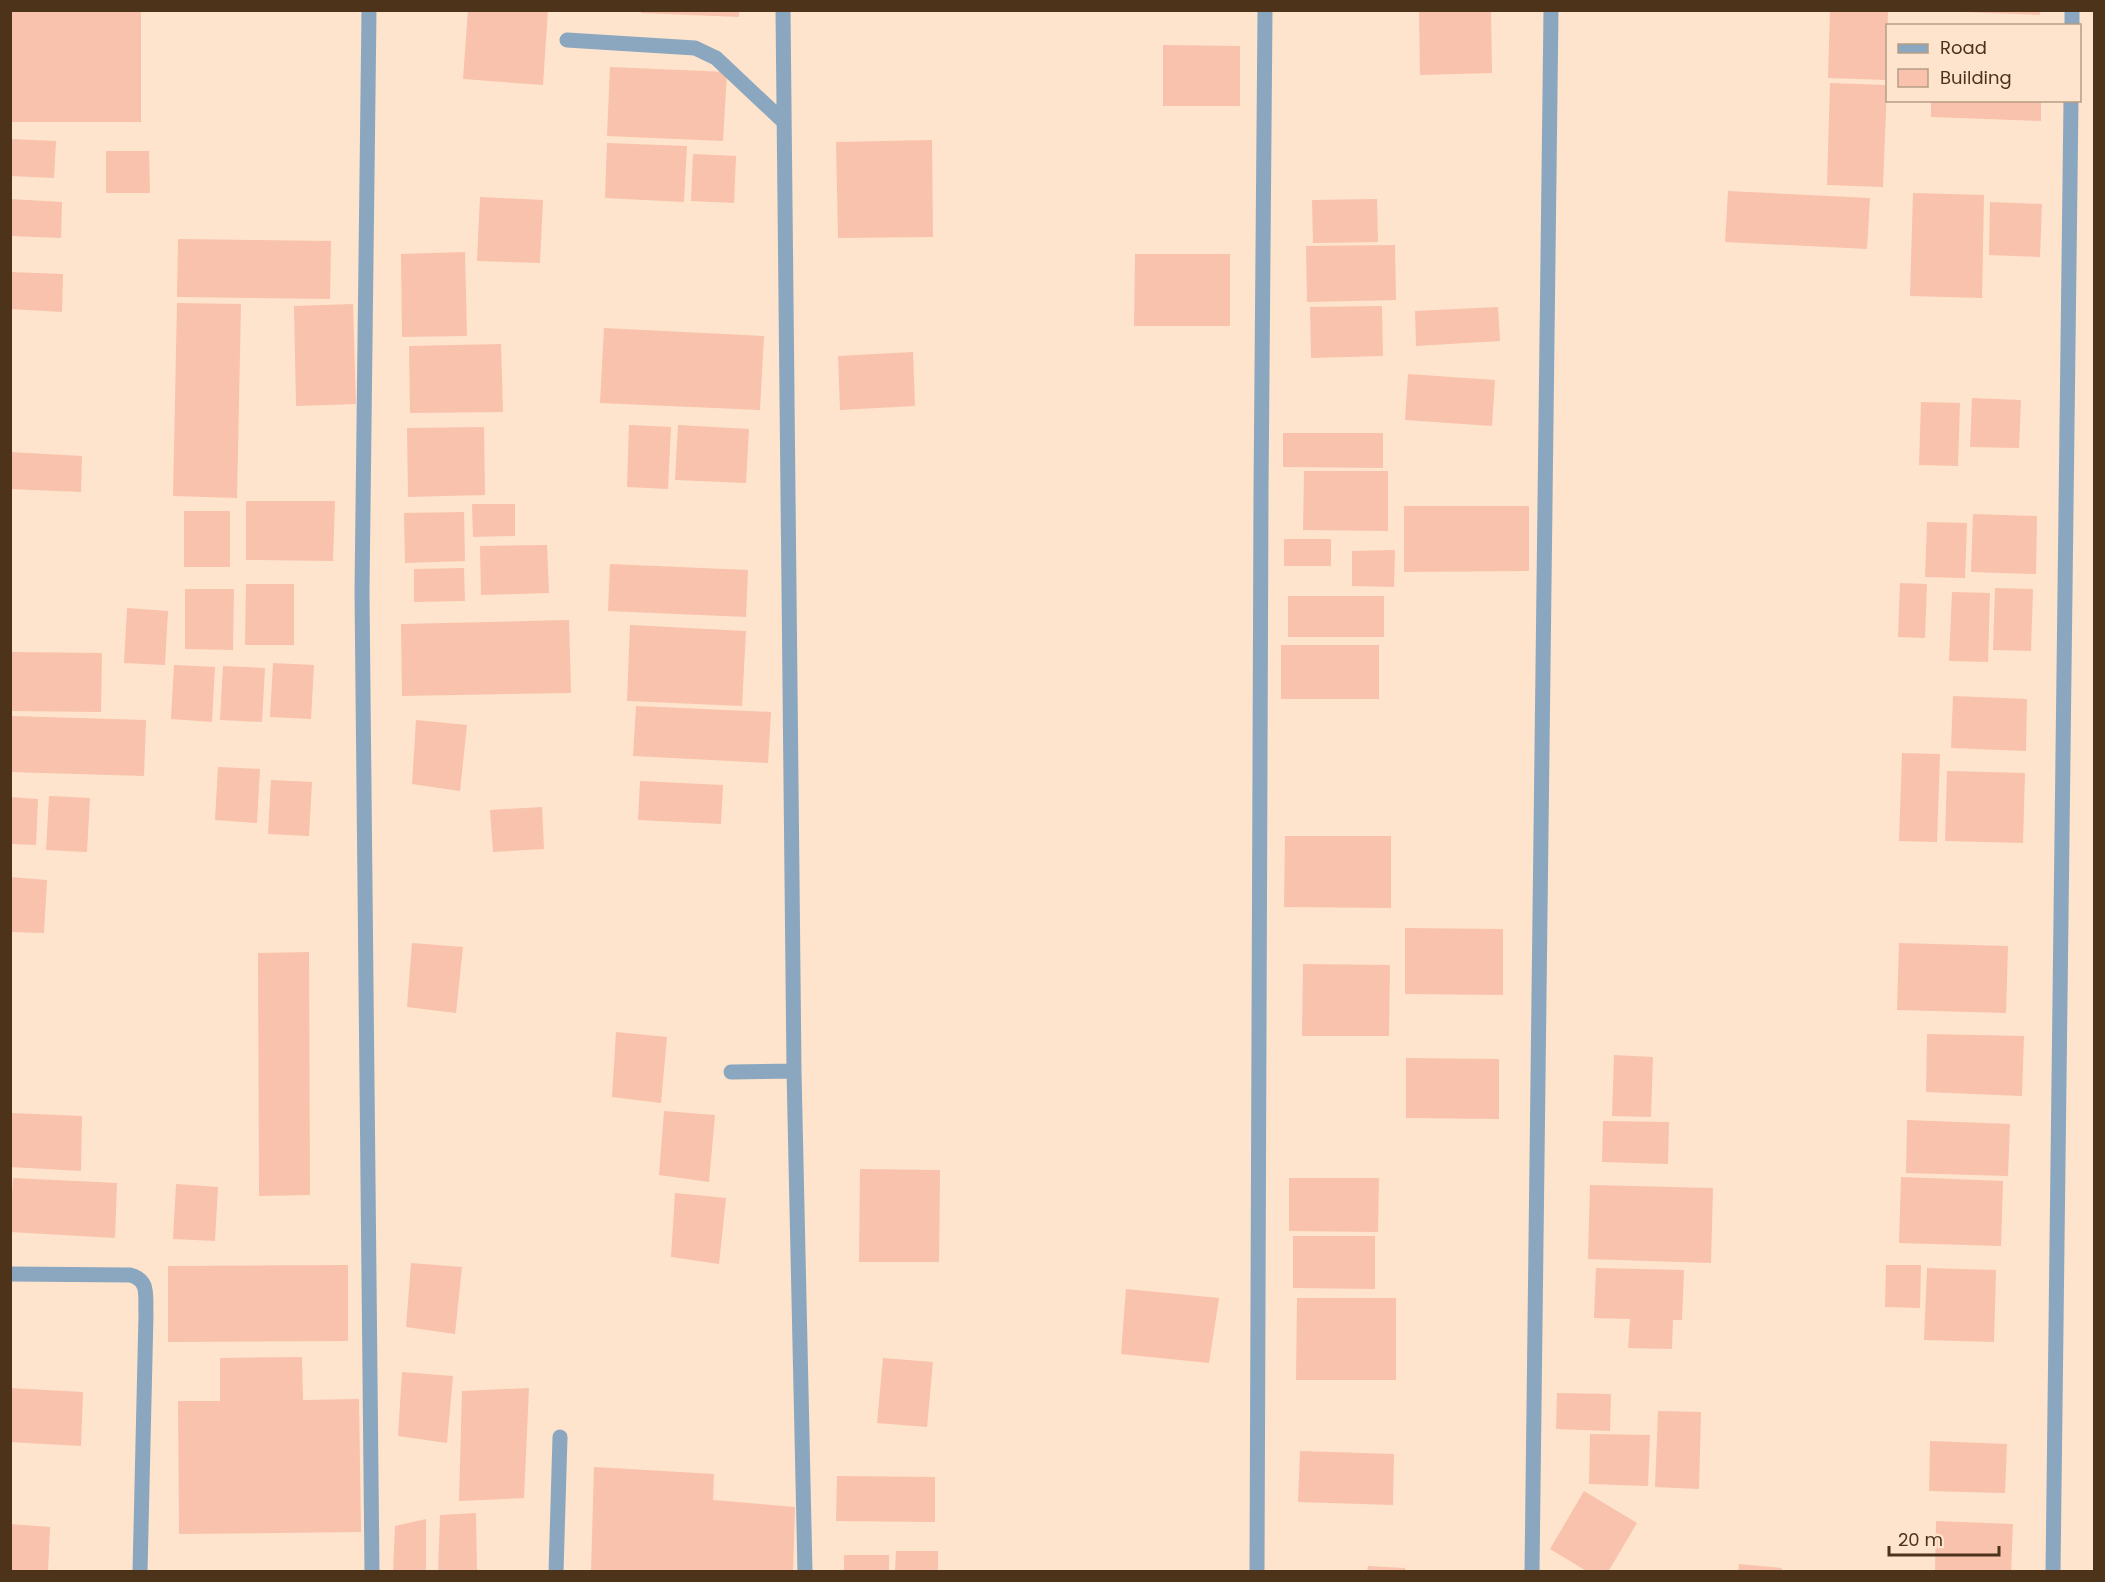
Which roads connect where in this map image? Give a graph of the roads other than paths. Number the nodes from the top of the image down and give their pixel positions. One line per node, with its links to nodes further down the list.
1 (369, 10): 13 (street)
2 (783, 10): 7 (street)
3 (1266, 10): 16 (street)
4 (1551, 10): 17 (street)
5 (567, 40): 7 (street)
6 (2071, 102): 18 (street)
7 (784, 123): 8 (street)
8 (794, 1071): 9 (street); 15 (street)
9 (731, 1072)
10 (10, 1274): 12 (street)
11 (560, 1437): 14 (street)
12 (140, 1572)
13 (372, 1572)
14 (556, 1572)
15 (805, 1572)
16 (1257, 1572)
17 (1532, 1572)
18 (2053, 1572)

